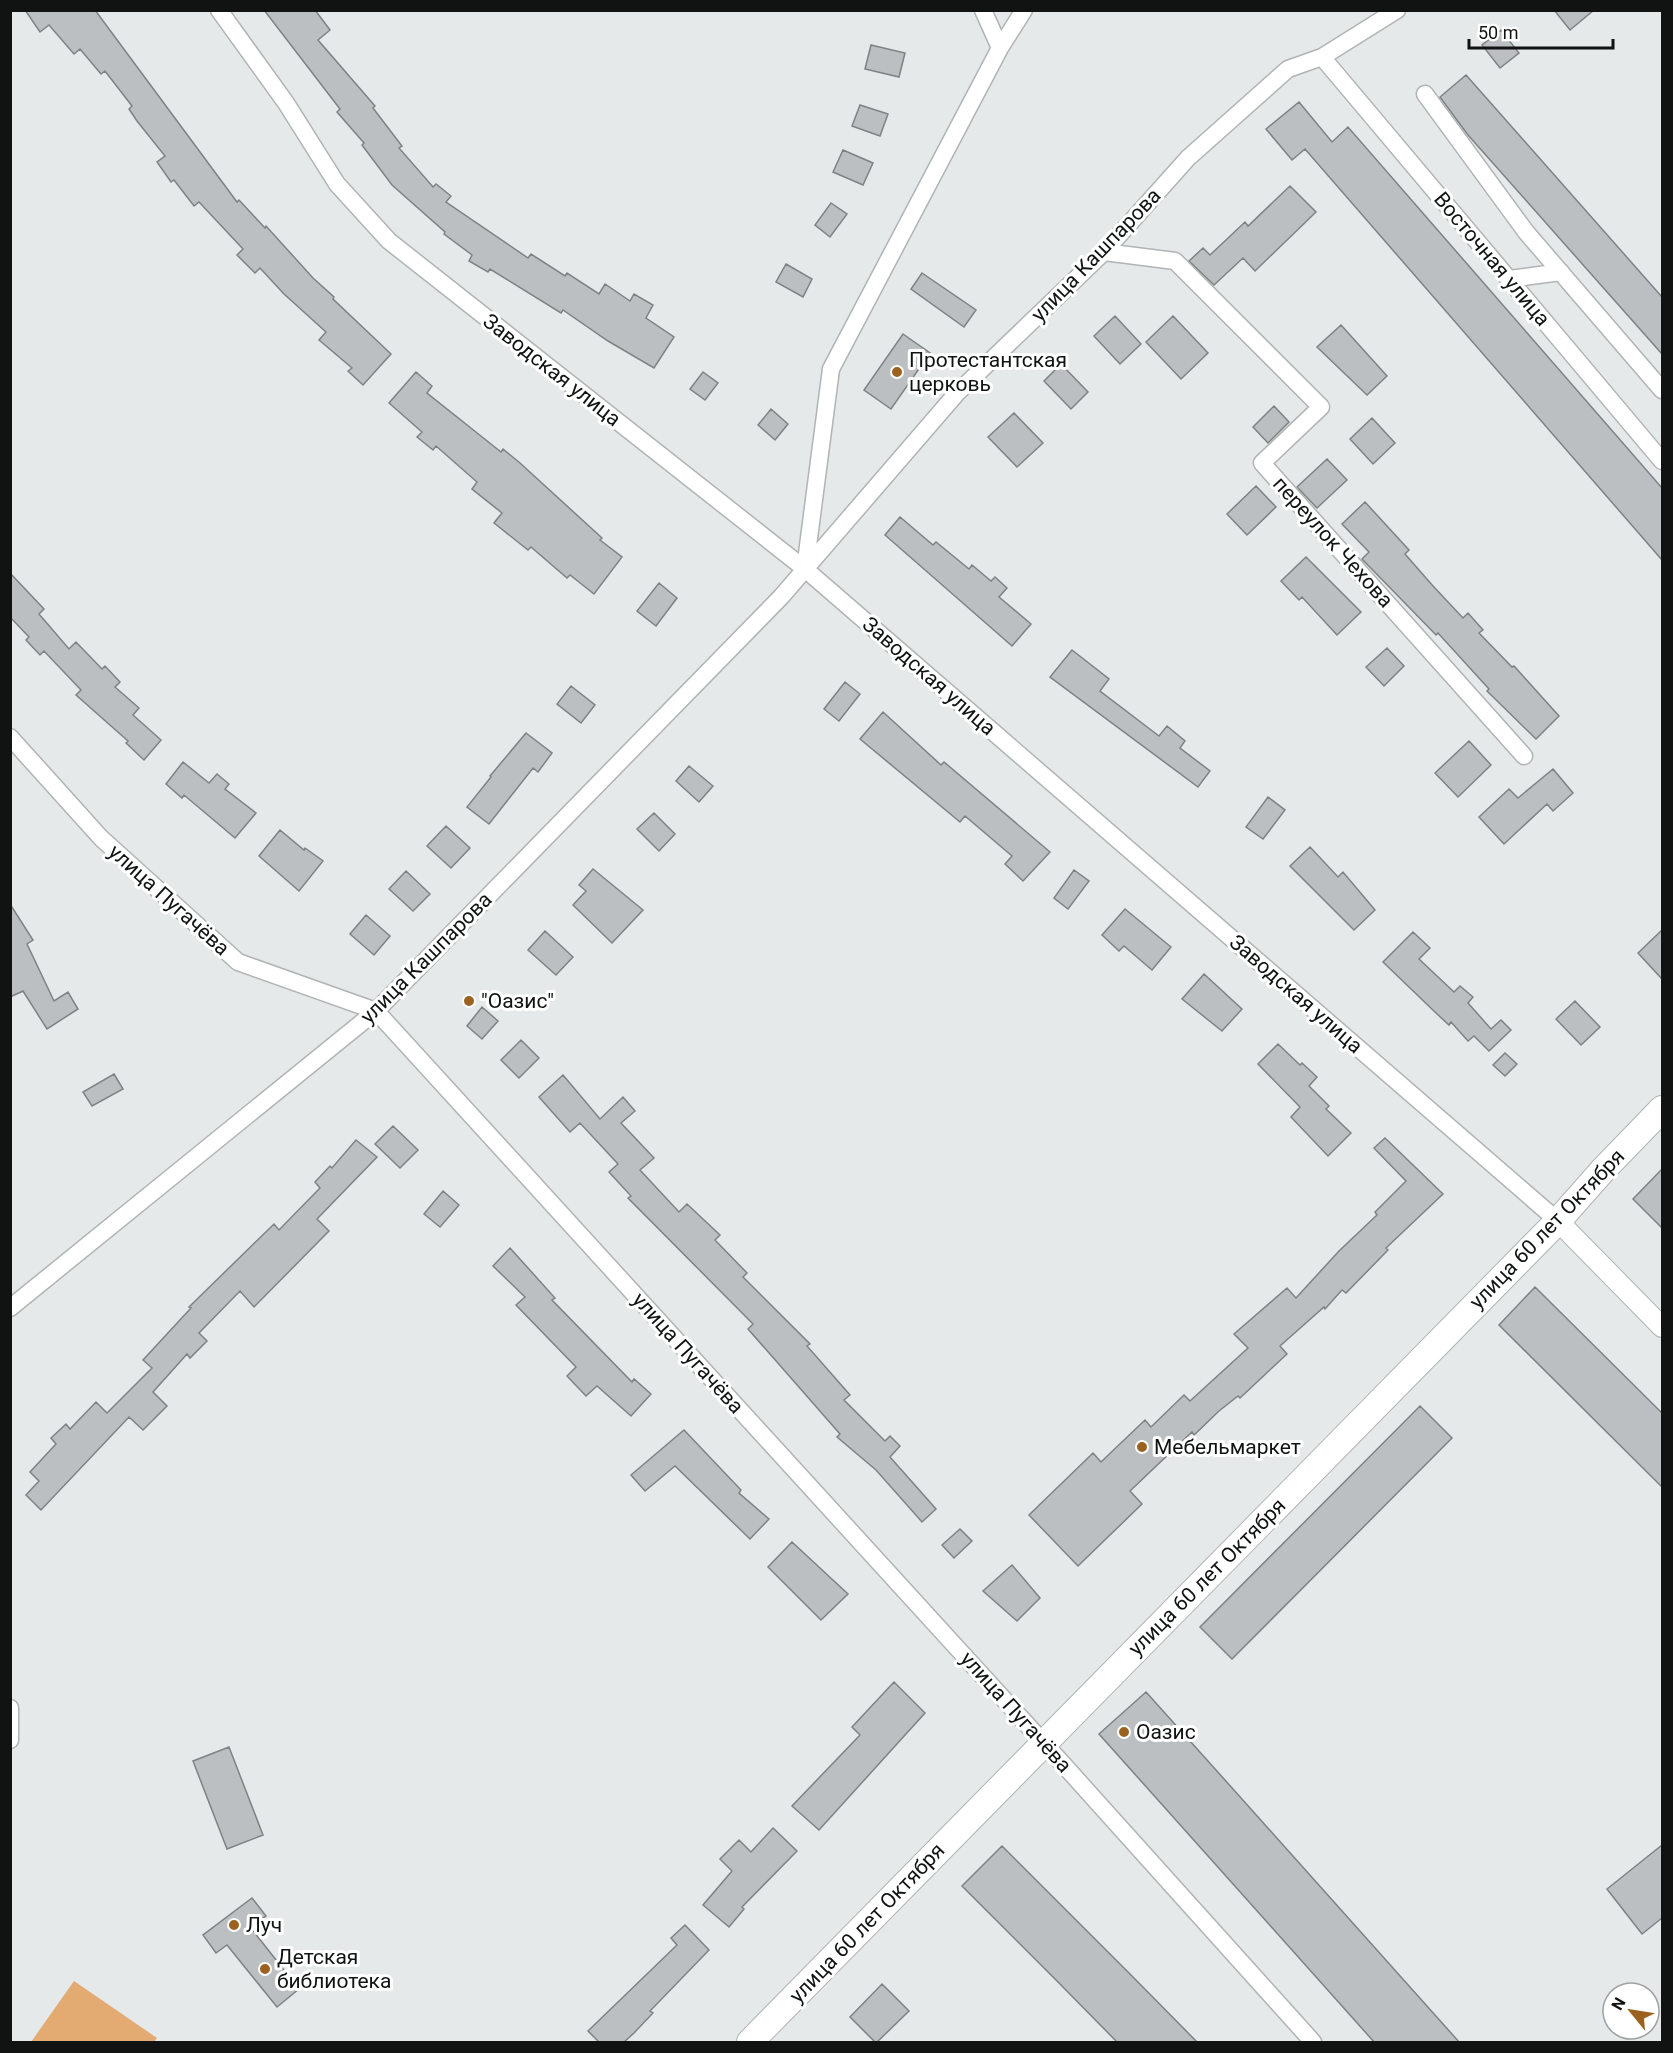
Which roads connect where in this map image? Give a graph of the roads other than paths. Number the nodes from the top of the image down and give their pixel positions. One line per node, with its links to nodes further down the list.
1 (219, 10): 13 (street, Заводская улица)
2 (983, 10): 5 (street)
3 (1024, 10): 5 (street)
4 (1397, 10): 6 (street, улица Кашпарова)
5 (1000, 48): 13 (street)
6 (1322, 57): 8 (street, улица Кашпарова); 10 (street, Восточная улица)
7 (1425, 94): 9 (street, Восточная улица)
8 (1104, 252): 13 (street, улица Кашпарова); 15 (street, переулок Чехова)
9 (1561, 272): 10 (street); 11 (street, Восточная улица)
10 (1509, 279): 12 (street, Восточная улица)
11 (1662, 390)
12 (1662, 461)
13 (805, 569): 16 (street, улица Кашпарова); 18 (street, Заводская улица)
14 (10, 737): 16 (street, улица Пугачёва)
15 (1524, 756)
16 (376, 1011): 19 (street, улица Кашпарова); 23 (street, улица Пугачёва)
17 (1662, 1108): 18 (main road, улица 60 лет Октября)
18 (1558, 1221): 20 (street, Заводская улица); 23 (main road, улица 60 лет Октября)
19 (10, 1308)
20 (1662, 1326)
21 (10, 1708): 22 (street)
22 (10, 1740)
23 (1044, 1743): 24 (main road, улица 60 лет Октября); 25 (street, улица Пугачёва)
24 (750, 2043)
25 (1313, 2043)

